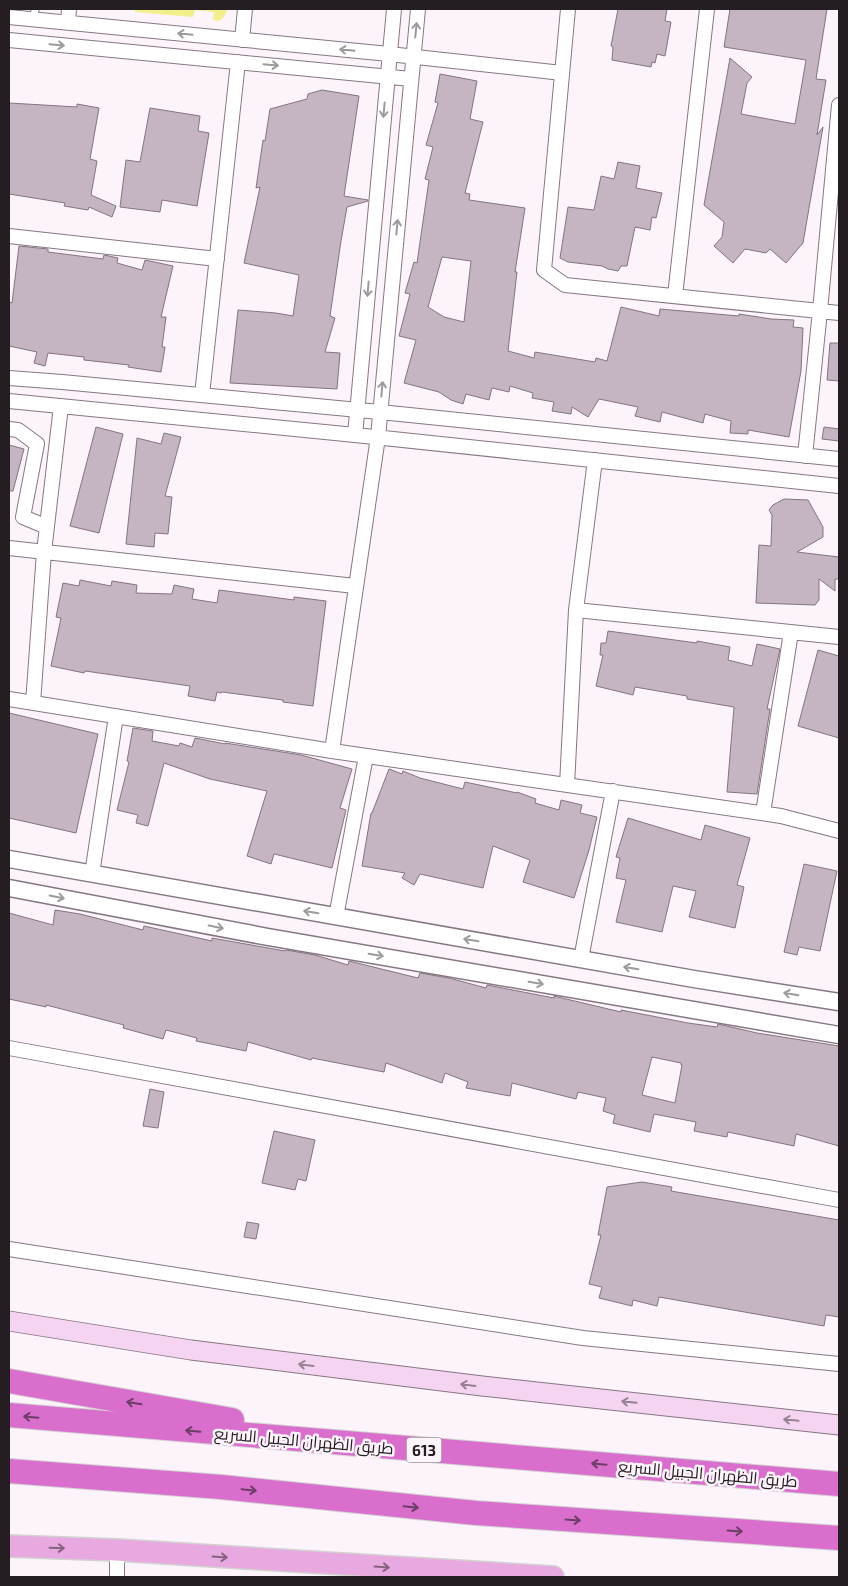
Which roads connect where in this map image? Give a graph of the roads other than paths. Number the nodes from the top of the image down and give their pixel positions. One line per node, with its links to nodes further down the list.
1 (245, 9): 10 (street)
2 (394, 9): 11 (street)
3 (418, 9): 12 (street, one-way to 3)
4 (568, 9): 14 (street)
5 (707, 9): 20 (street)
6 (34, 14): 7 (street); 8 (street)
7 (9, 16)
8 (68, 16): 10 (street, one-way to 8)
9 (9, 40): 13 (street, one-way to 13)
10 (242, 40): 11 (street, one-way to 10)
11 (390, 54): 12 (street); 15 (street)
12 (413, 57): 14 (street); 16 (street)
13 (238, 62): 15 (street, one-way to 15); 19 (street)
14 (562, 73): 20 (street)
15 (387, 76): 16 (street); 27 (street, one-way to 27)
16 (411, 79): 28 (street, one-way to 16)
17 (839, 105): 21 (street)
18 (9, 236): 19 (street)
19 (217, 259): 24 (street)
20 (675, 296): 21 (street)
21 (820, 311): 22 (street); 32 (street)
22 (839, 313)
23 (9, 378): 24 (street)
24 (202, 395): 27 (street)
25 (9, 401): 26 (street)
26 (61, 406): 30 (street); 36 (street)
27 (357, 410): 28 (street); 30 (street)
28 (380, 412): 31 (street); 32 (street)
29 (9, 429): 36 (street)
30 (355, 435): 31 (street)
31 (378, 437): 34 (street); 39 (street)
32 (805, 456): 33 (street)
33 (839, 459)
34 (595, 460): 35 (street); 40 (street)
35 (839, 486)
36 (47, 527): 38 (street)
37 (9, 548): 38 (street)
38 (44, 552): 39 (street); 44 (street)
39 (355, 586): 46 (street)
40 (576, 610): 41 (street); 48 (street)
41 (791, 632): 42 (street); 50 (street)
42 (839, 637)
43 (9, 699): 44 (street)
44 (33, 703): 45 (street)
45 (116, 716): 46 (street); 53 (street)
46 (332, 750): 47 (street)
47 (366, 756): 48 (street); 55 (street)
48 (567, 785): 49 (street)
49 (613, 791): 50 (street); 56 (street)
50 (763, 814): 51 (street)
51 (839, 830)
52 (9, 859): 53 (street)
53 (92, 874): 55 (street, one-way to 53)
54 (9, 888): 58 (street, one-way to 58)
55 (336, 917): 56 (street, one-way to 55)
56 (582, 959): 57 (street, one-way to 56)
57 (839, 1002)
58 (839, 1035)
59 (9, 1048): 60 (street)
60 (839, 1200)
61 (9, 1249): 63 (street)
62 (9, 1321): 66 (main road, one-way to 62)
63 (839, 1364)
64 (9, 1381): 67 (highway, one-way to 64)
65 (9, 1415): 67 (highway, طريق الظهران الجبيل السريع / 613, one-way to 65)
66 (839, 1425)
67 (389, 1447): 69 (highway, طريق الظهران الجبيل السريع / 613, one-way to 67)
68 (9, 1471): 71 (highway)
69 (839, 1484)
70 (9, 1486): 71 (highway)
71 (221, 1487): 72 (highway, one-way to 72)
72 (832, 1538)
73 (9, 1546): 74 (main road, one-way to 74)
74 (117, 1550): 75 (street); 76 (main road, one-way to 76)
75 (117, 1577)
76 (552, 1577)

